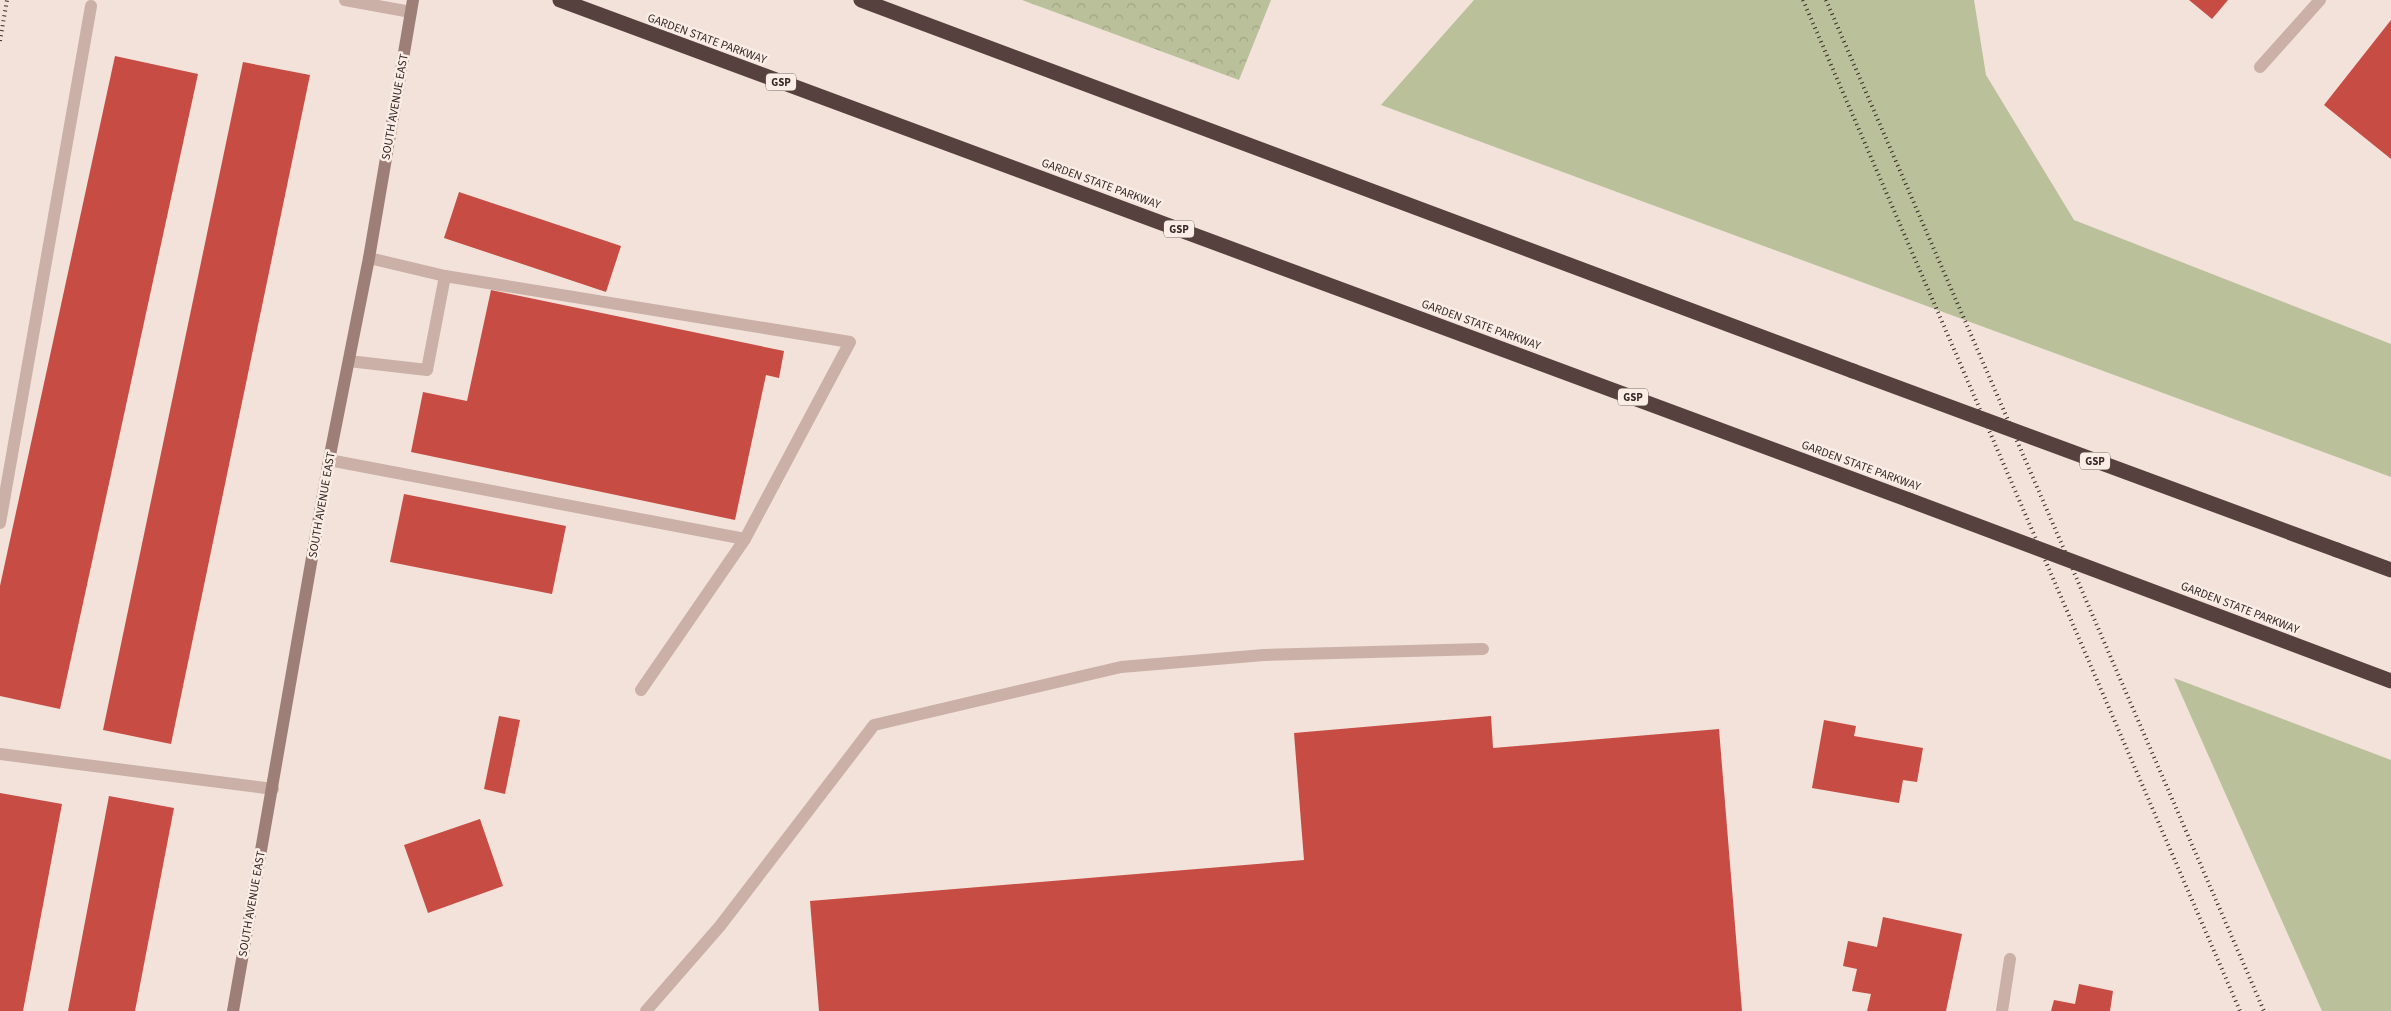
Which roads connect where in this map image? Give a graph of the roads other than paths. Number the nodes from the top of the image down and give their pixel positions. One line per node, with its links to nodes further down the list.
1 (345, 0): 6 (street)
2 (560, 0): 16 (highway, GARDEN STATE PARKWAY / GSP, bridge)
3 (861, 0): 14 (highway, GSP, bridge)
4 (2320, 0): 7 (street)
5 (91, 6): 12 (street)
6 (412, 6): 8 (main road, SOUTH AVENUE EAST)
7 (2260, 67)
8 (369, 258): 9 (street); 10 (main road, SOUTH AVENUE EAST)
9 (445, 276): 10 (street); 13 (street)
10 (349, 360): 11 (main road, SOUTH AVENUE EAST)
11 (330, 460): 13 (street); 19 (main road, SOUTH AVENUE EAST)
12 (0, 523)
13 (744, 539): 17 (street)
14 (2391, 570)
15 (1483, 649): 22 (street)
16 (2391, 681)
17 (641, 690)
18 (0, 754): 19 (street)
19 (273, 788): 21 (main road, SOUTH AVENUE EAST)
20 (2010, 959): 23 (street)
21 (233, 1011)
22 (646, 1011)
23 (2002, 1011)

